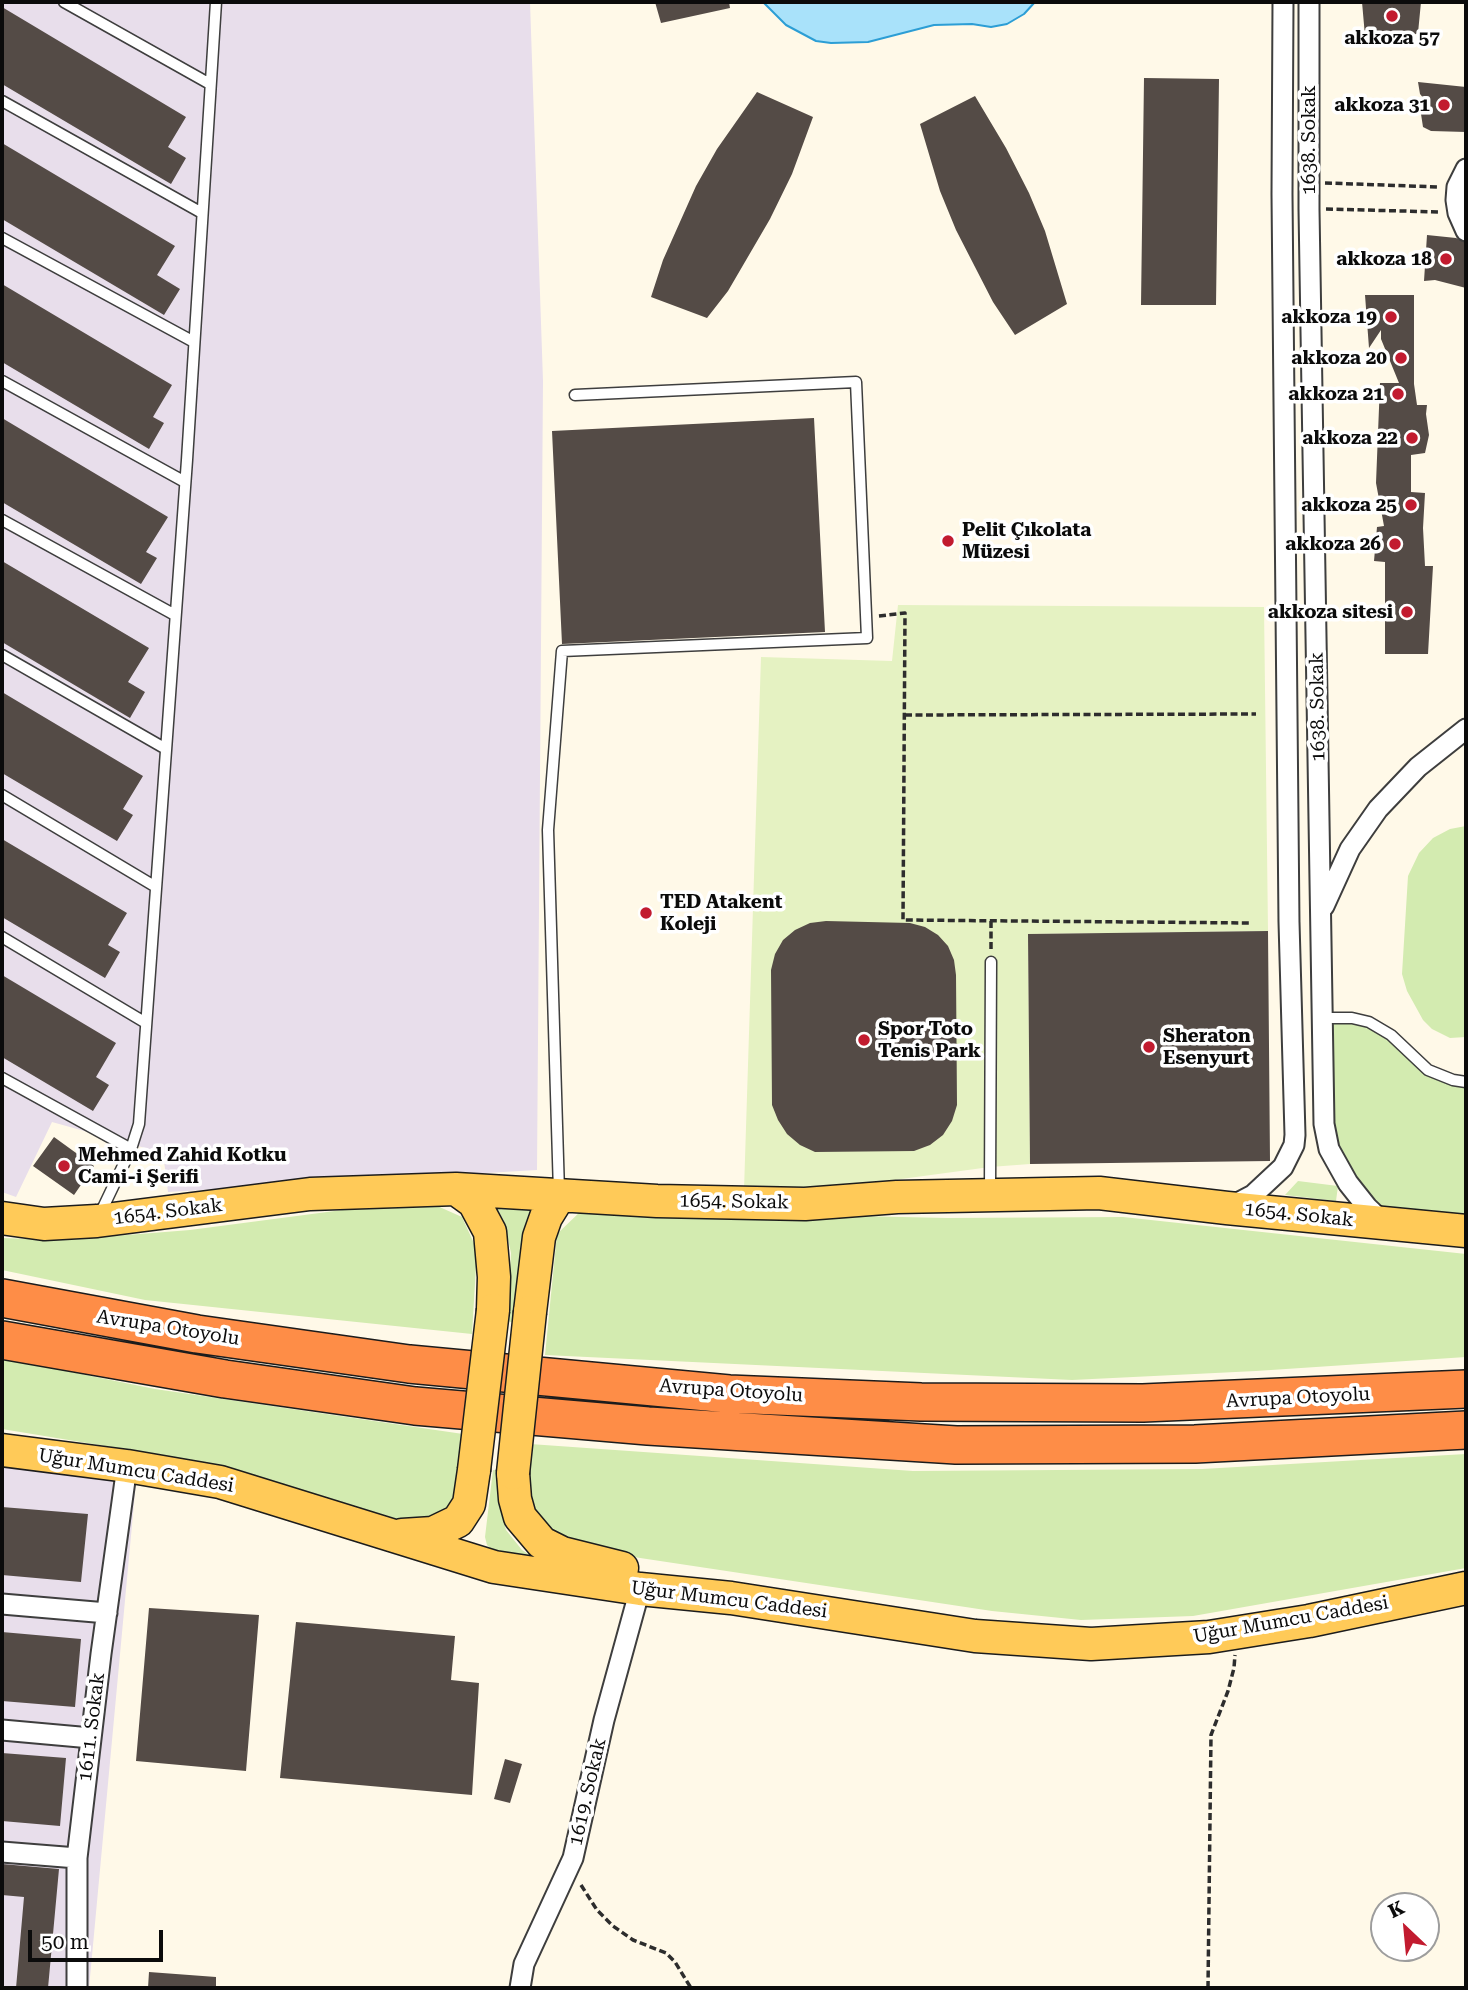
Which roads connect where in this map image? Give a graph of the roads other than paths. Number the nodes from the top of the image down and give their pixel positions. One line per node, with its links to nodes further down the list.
1 (64, 2): 5 (lane)
2 (216, 2): 5 (lane)
3 (1283, 2): 33 (street, 1638. Sokak)
4 (1309, 2): 22 (street, 1638. Sokak)
5 (210, 84): 8 (lane)
6 (2, 101): 8 (lane)
7 (1466, 169): 9 (street)
8 (202, 213): 11 (lane)
9 (1466, 231)
10 (2, 238): 11 (lane)
11 (194, 342): 14 (lane)
12 (2, 382): 14 (lane)
13 (575, 395): 32 (lane)
14 (185, 482): 16 (lane)
15 (2, 520): 16 (lane)
16 (175, 615): 19 (lane)
17 (2, 655): 19 (lane)
18 (1464, 734): 22 (street)
19 (166, 749): 21 (lane)
20 (2, 795): 21 (lane)
21 (156, 887): 26 (lane)
22 (1321, 914): 25 (street, 1638. Sokak)
23 (2, 937): 26 (lane)
24 (991, 962): 31 (lane)
25 (1323, 1018): 28 (lane); 36 (street, 1638. Sokak)
26 (146, 1023): 29 (lane)
27 (2, 1078): 29 (lane)
28 (1466, 1082)
29 (131, 1149): 35 (lane)
30 (456, 1189): 32 (main road, 1654. Sokak); 35 (main road, 1654. Sokak); 44 (main road, bridge)
31 (990, 1194): 32 (main road, 1654. Sokak); 33 (main road, 1654. Sokak)
32 (559, 1196): 47 (main road, bridge)
33 (1227, 1208): 36 (main road, 1654. Sokak)
34 (2, 1218): 35 (main road, 1654. Sokak)
35 (97, 1221)
36 (1385, 1224): 37 (main road, 1654. Sokak)
37 (1466, 1231)
38 (2, 1298): 40 (highway, Avrupa Otoyolu)
39 (2, 1340): 41 (highway, Avrupa Otoyolu)
40 (1466, 1389)
41 (1466, 1430)
42 (2, 1450): 43 (main road, Uğur Mumcu Caddesi)
43 (127, 1466): 44 (main road, Uğur Mumcu Caddesi); 49 (street, 1611. Sokak)
44 (391, 1536): 46 (main road, Uğur Mumcu Caddesi)
45 (1466, 1588): 47 (main road, Uğur Mumcu Caddesi)
46 (640, 1589): 47 (main road, Uğur Mumcu Caddesi); 55 (street, 1619. Sokak)
47 (731, 1598)
48 (2, 1604): 49 (street)
49 (107, 1613): 51 (street, 1611. Sokak)
50 (2, 1730): 51 (street)
51 (91, 1738): 53 (street, 1611. Sokak)
52 (2, 1852): 53 (street)
53 (77, 1858): 54 (street, 1611. Sokak)
54 (77, 1988)
55 (520, 1988)

